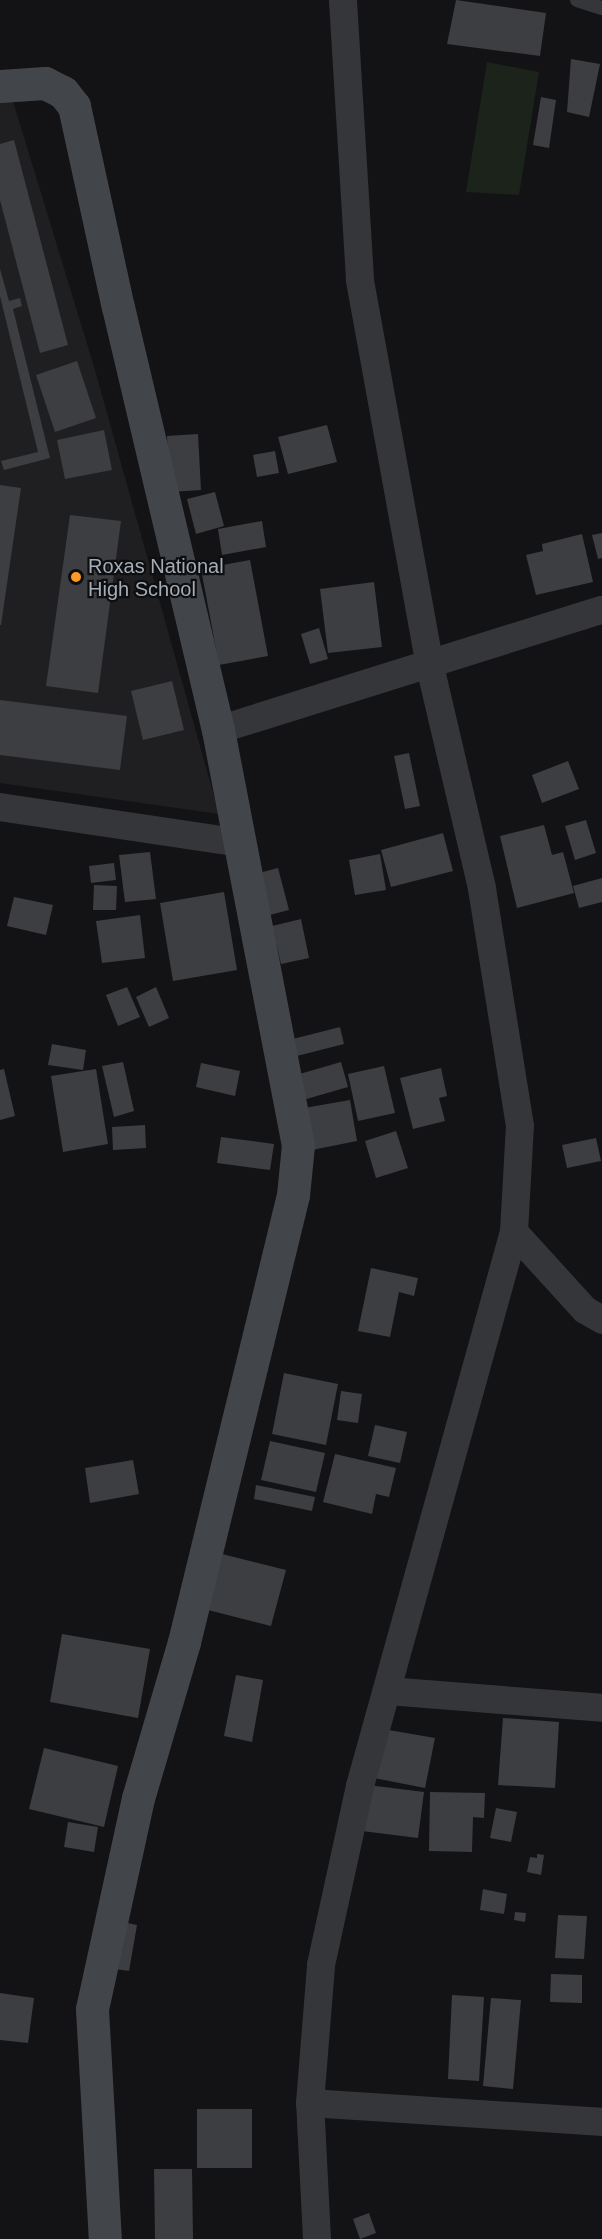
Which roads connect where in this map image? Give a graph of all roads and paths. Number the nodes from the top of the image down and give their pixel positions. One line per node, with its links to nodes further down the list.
1 (343, 0): 6 (street)
2 (577, 0): 3 (lane)
3 (602, 8)
4 (0, 86): 7 (street)
5 (602, 610): 6 (street)
6 (430, 666): 7 (street); 10 (street)
7 (218, 730): 9 (street)
8 (0, 807): 9 (street)
9 (240, 843): 16 (street)
10 (514, 1232): 11 (street); 12 (street)
11 (602, 1320)
12 (388, 1690): 13 (street); 14 (street)
13 (602, 1708)
14 (310, 2103): 15 (street); 17 (street)
15 (602, 2122)
16 (105, 2239)
17 (317, 2239)

